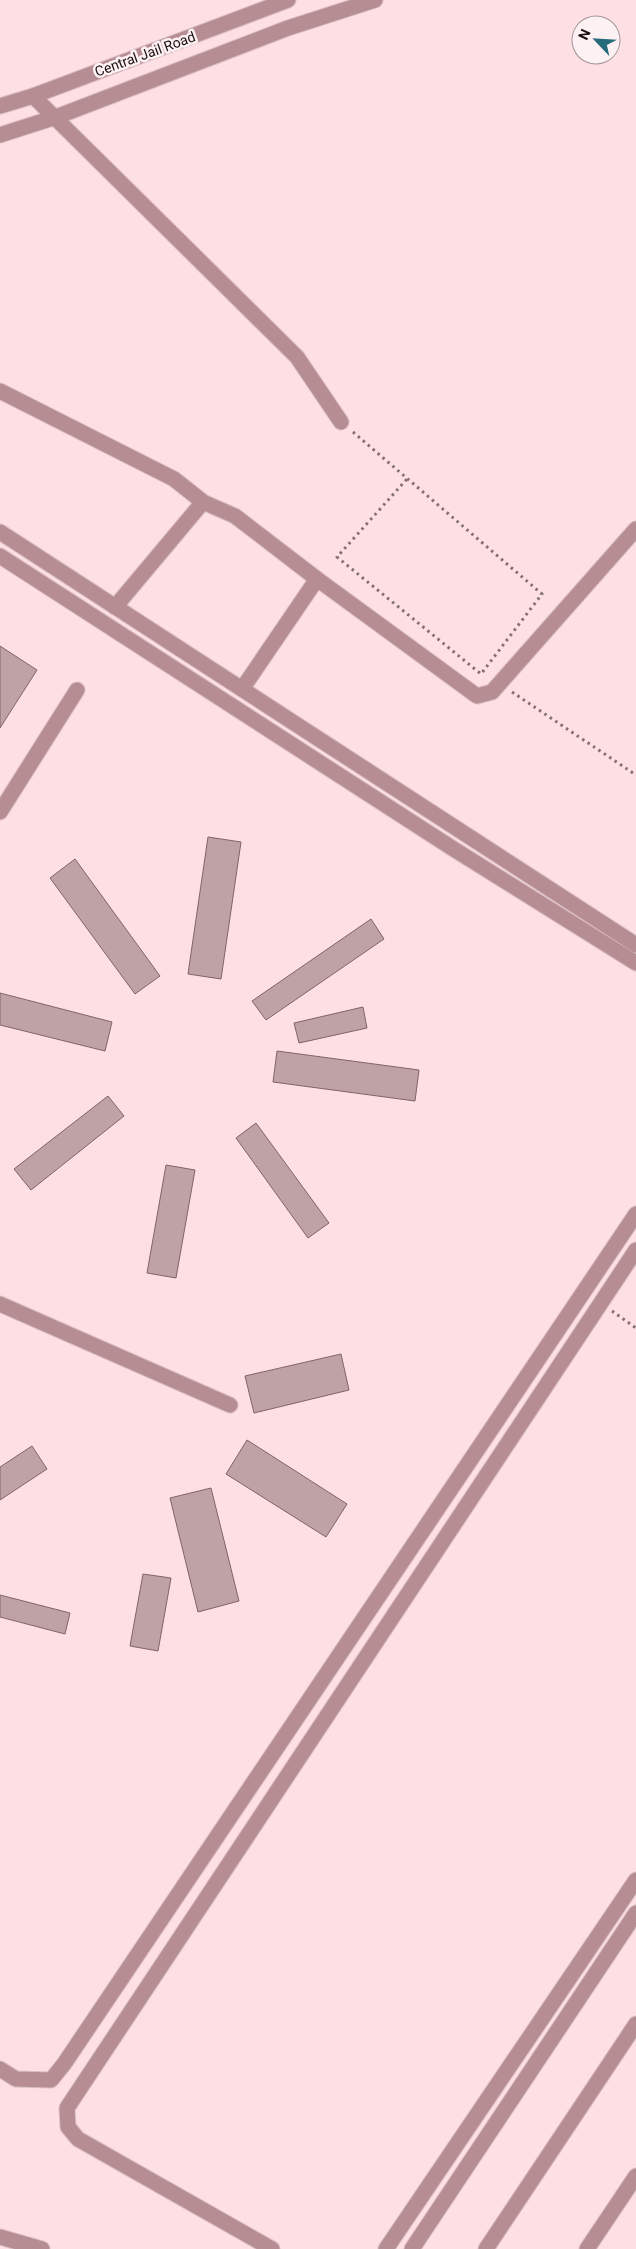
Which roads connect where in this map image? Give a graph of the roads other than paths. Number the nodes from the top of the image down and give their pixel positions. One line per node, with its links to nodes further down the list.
1 (288, 0): 3 (street, Central Jail Road)
2 (374, 0): 5 (street)
3 (32, 96): 4 (street, Central Jail Road); 5 (street)
4 (0, 106)
5 (56, 117): 6 (street); 8 (street)
6 (0, 135)
7 (0, 391): 9 (street)
8 (341, 422)
9 (203, 502): 13 (street); 14 (street)
10 (636, 529): 13 (street)
11 (0, 532): 14 (street)
12 (0, 556): 19 (street)
13 (317, 579): 15 (street)
14 (115, 607): 15 (street)
15 (242, 689): 18 (street)
16 (77, 690): 17 (street)
17 (0, 812)
18 (636, 945)
19 (636, 962)
20 (636, 1214): 27 (street)
21 (636, 1250): 31 (street)
22 (0, 1304): 23 (street)
23 (230, 1405)
24 (636, 1880): 32 (street)
25 (636, 1913): 33 (street)
26 (636, 2024): 34 (street)
27 (0, 2069)
28 (636, 2176): 35 (street)
29 (0, 2237): 30 (street)
30 (42, 2249)
31 (272, 2249)
32 (386, 2249)
33 (412, 2249)
34 (486, 2249)
35 (587, 2249)

